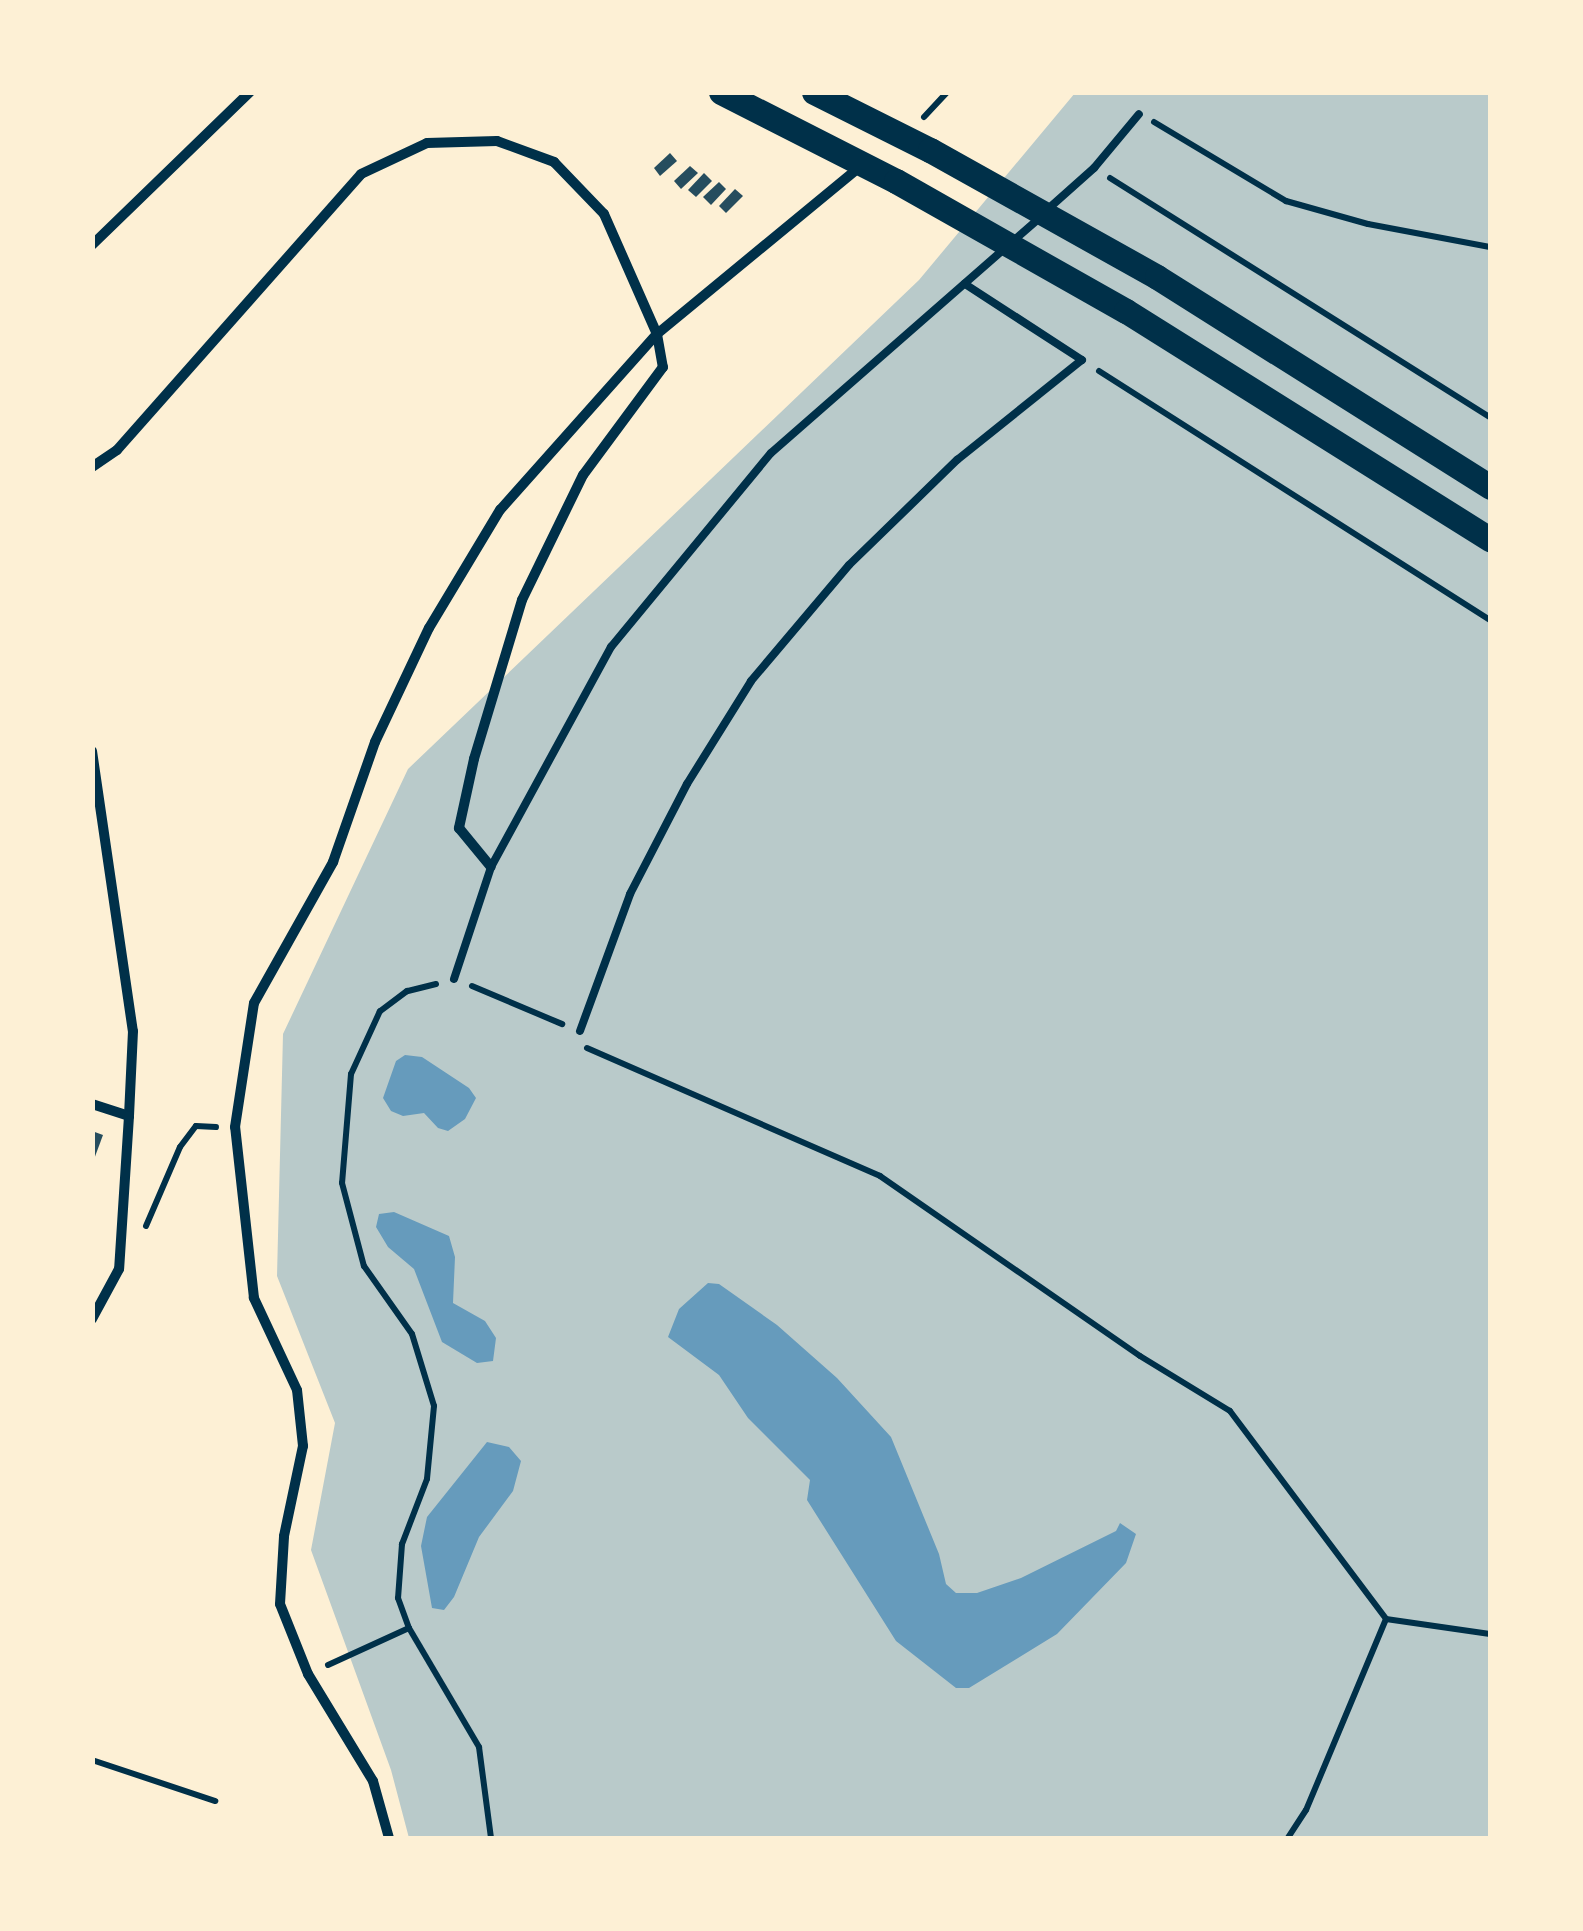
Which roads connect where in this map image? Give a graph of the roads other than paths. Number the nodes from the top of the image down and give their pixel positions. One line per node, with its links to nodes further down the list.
1 (250, 92): 6 (street)
2 (721, 92): 5 (main road)
3 (814, 92): 10 (main road)
4 (1140, 114): 7 (lane)
5 (863, 165): 8 (street); 11 (main road)
6 (92, 246)
7 (965, 284): 13 (lane); 15 (lane)
8 (656, 334): 9 (street); 13 (street); 19 (street)
9 (92, 467)
10 (1490, 488)
11 (1490, 540)
12 (92, 751): 17 (street)
13 (491, 867): 14 (lane)
14 (454, 979)
15 (580, 1031)
16 (92, 1104): 17 (street)
17 (128, 1116): 18 (street)
18 (92, 1319)
19 (389, 1838)

